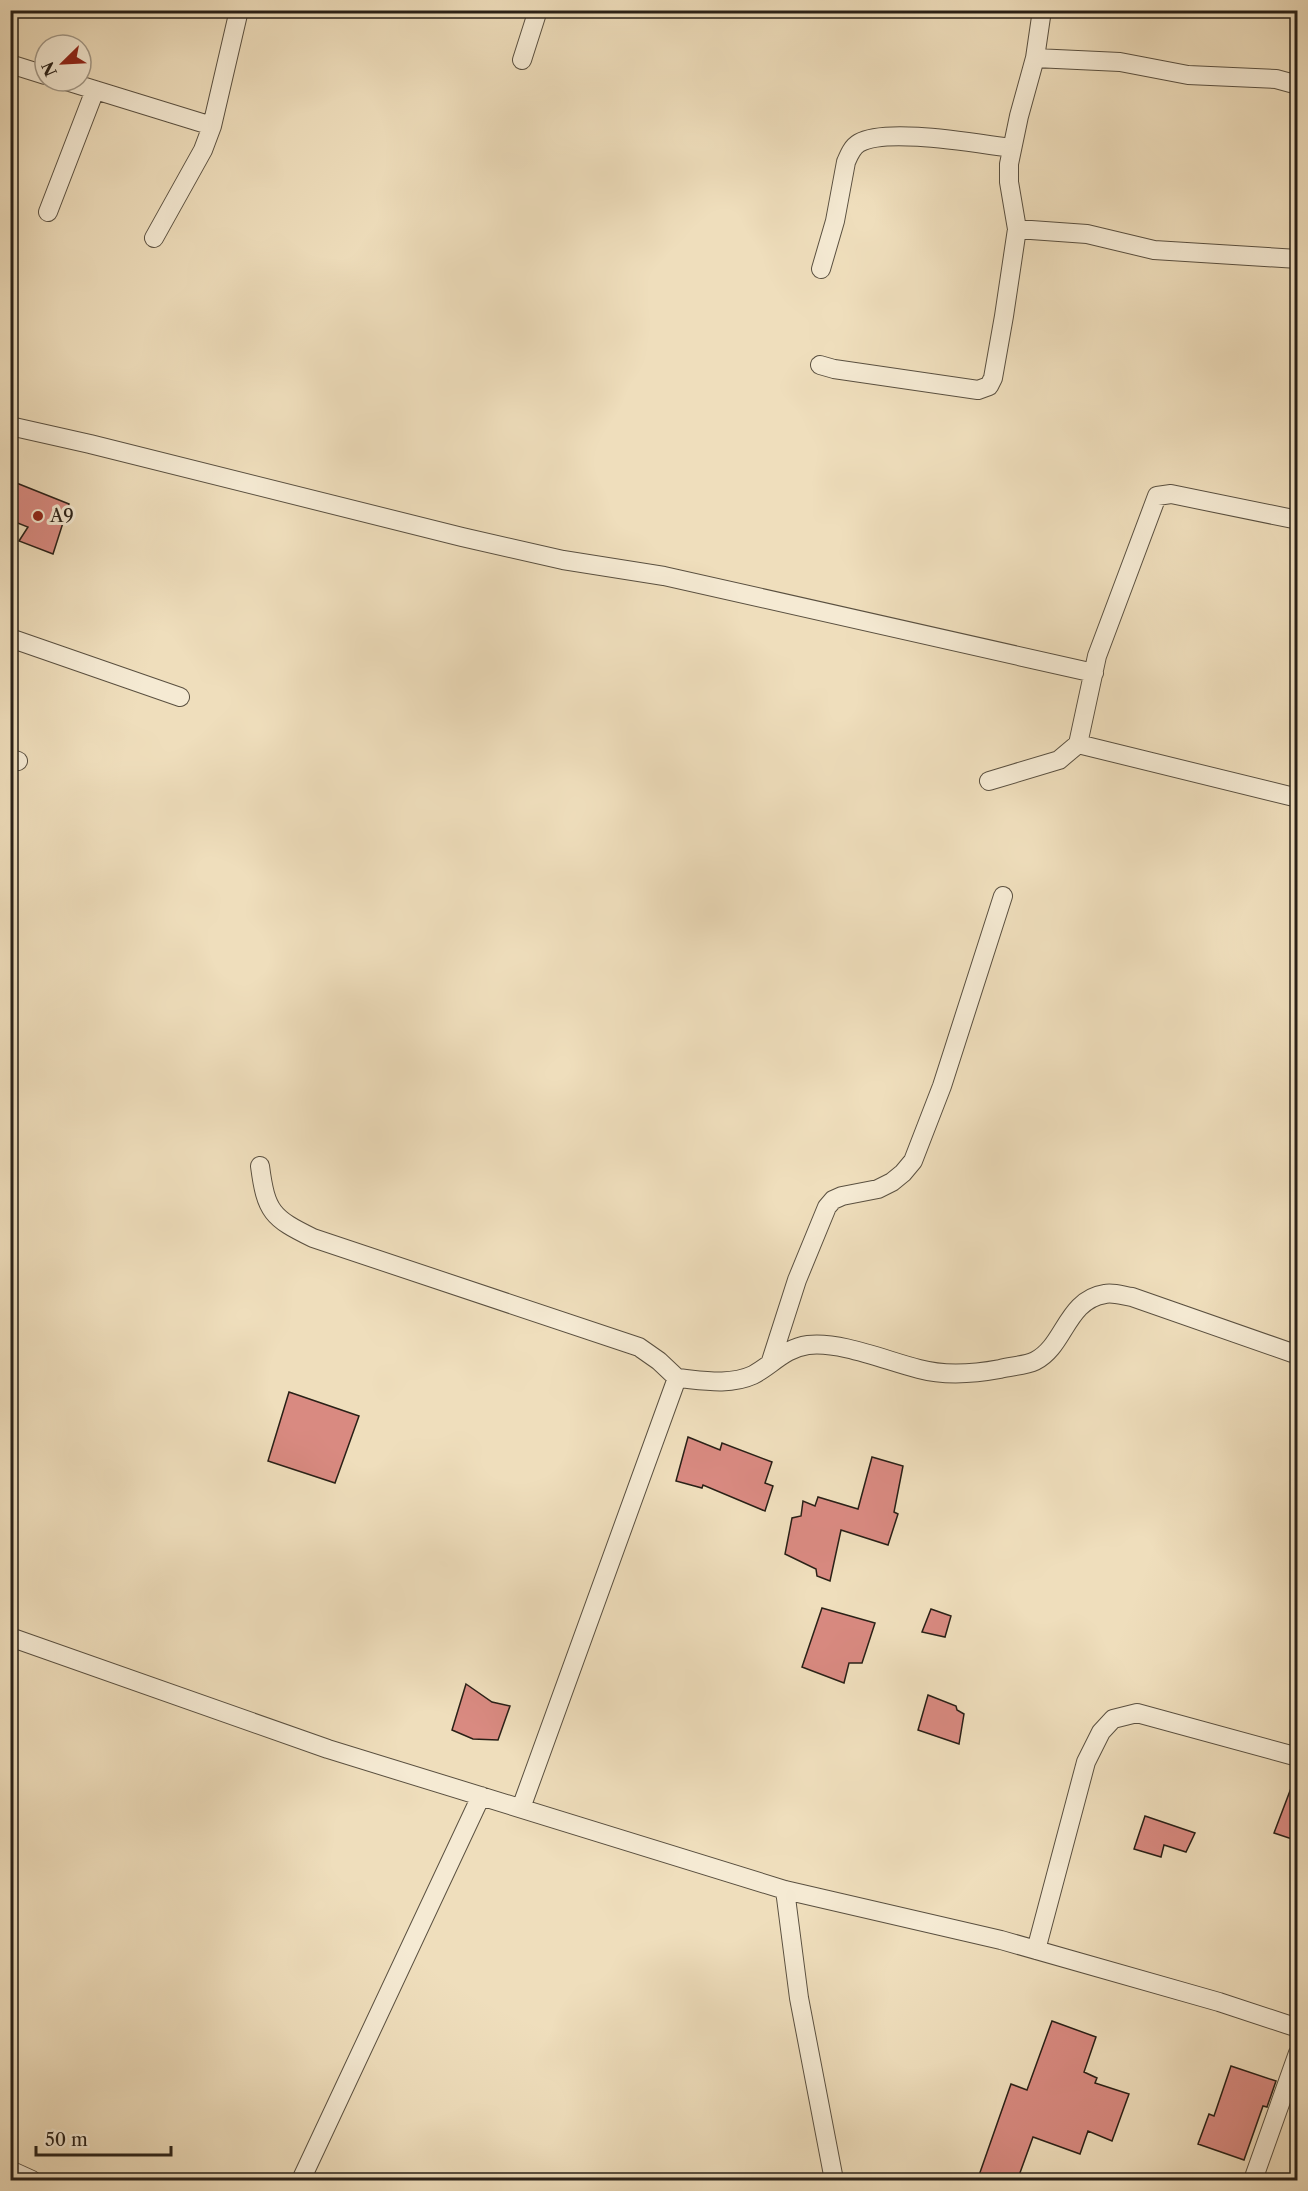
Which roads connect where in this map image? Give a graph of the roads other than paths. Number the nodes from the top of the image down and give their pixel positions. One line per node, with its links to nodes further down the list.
1 (239, 10): 10 (street)
2 (538, 10): 5 (street)
3 (1042, 10): 4 (street)
4 (1035, 58): 8 (street); 11 (street)
5 (522, 60)
6 (10, 64): 7 (street)
7 (33, 71)
8 (1298, 85)
9 (95, 90): 10 (street); 12 (street)
10 (212, 126): 14 (street)
11 (1012, 148): 13 (street); 16 (street)
12 (48, 212)
13 (1017, 229): 15 (street); 17 (street)
14 (154, 238)
15 (1298, 259)
16 (821, 269)
17 (820, 365)
18 (10, 426): 21 (street)
19 (1298, 520): 21 (street)
20 (10, 638): 22 (street)
21 (1094, 673): 23 (street)
22 (180, 697)
23 (1078, 744): 24 (street); 25 (street)
24 (989, 780)
25 (1298, 798)
26 (1003, 896): 29 (street)
27 (260, 1166): 30 (street)
28 (1298, 1355): 29 (street)
29 (771, 1362): 30 (street)
30 (676, 1378): 34 (street)
31 (10, 1637): 33 (street)
32 (1298, 1757): 36 (street)
33 (482, 1796): 34 (street); 41 (street)
34 (521, 1808): 35 (street)
35 (785, 1890): 36 (street); 42 (street)
36 (1036, 1950): 37 (street)
37 (1298, 2028)
38 (1298, 2053): 43 (street)
39 (10, 2170): 40 (street)
40 (32, 2181)
41 (301, 2181)
42 (834, 2181)
43 (1253, 2181)

